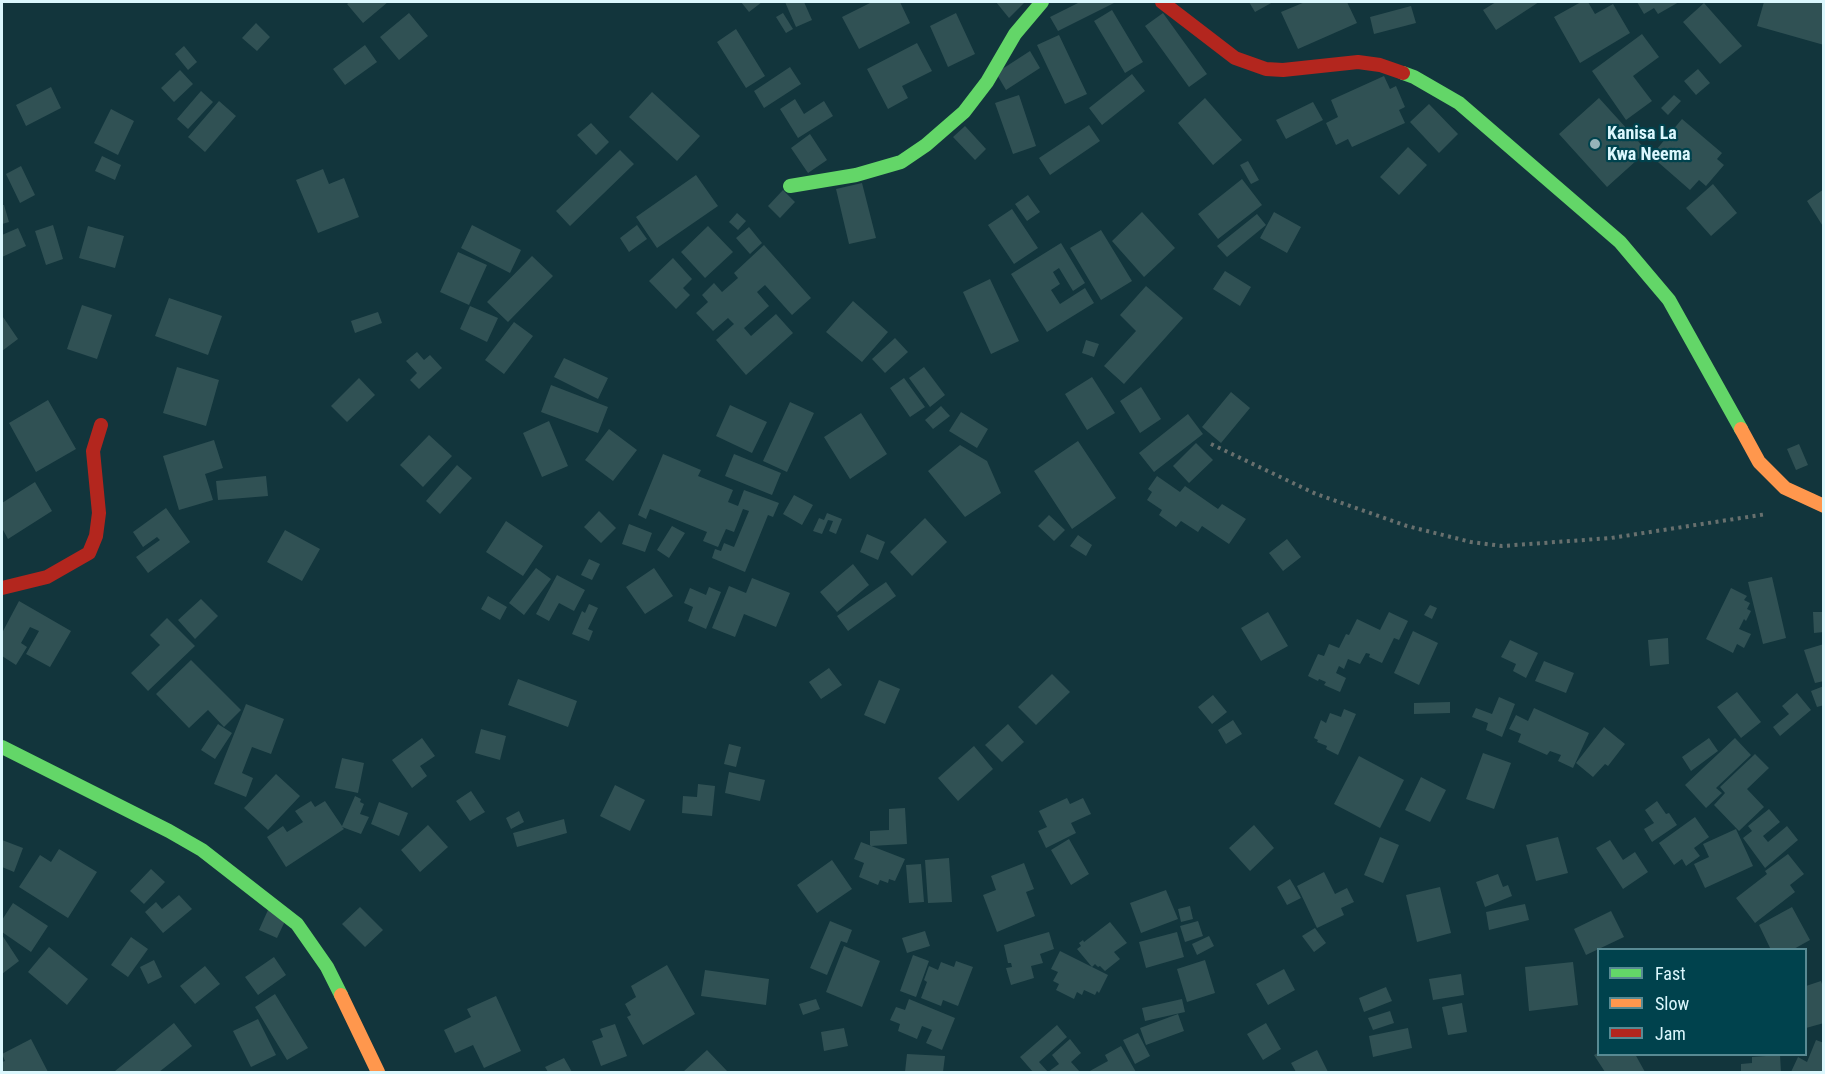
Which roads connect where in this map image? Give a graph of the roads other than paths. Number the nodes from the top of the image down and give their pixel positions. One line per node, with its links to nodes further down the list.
1 (1042, 2): 3 (street)
2 (1162, 2): 5 (street)
3 (790, 186)
4 (101, 425): 6 (street)
5 (1824, 506)
6 (2, 588)
7 (2, 747): 8 (street)
8 (378, 1072)

